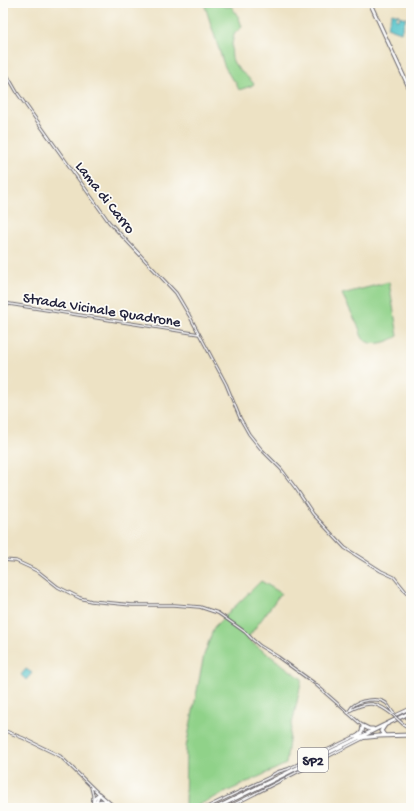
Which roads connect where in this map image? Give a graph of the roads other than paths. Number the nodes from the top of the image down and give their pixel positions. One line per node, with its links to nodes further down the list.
1 (370, 3): 4 (main road)
2 (3, 68): 7 (street, Lama di Carro)
3 (411, 81): 4 (street)
4 (406, 83): 5 (main road)
5 (411, 92)
6 (3, 303): 7 (street, Strada Vicinale Quadrone)
7 (198, 334): 9 (street, Lama di Carro)
8 (3, 560): 11 (street)
9 (411, 598)
10 (411, 708): 11 (street)
11 (349, 712): 16 (street); 19 (street, bridge)
12 (411, 712): 15 (main road, SP2)
13 (411, 716): 14 (street)
14 (407, 718)
15 (385, 724): 17 (main road, SP2); 22 (main road)
16 (363, 726): 17 (main road); 20 (main road)
17 (375, 729): 24 (main road, SP2)
18 (3, 730): 25 (street)
19 (411, 730)
20 (360, 734): 24 (main road); 32 (street)
21 (411, 735): 22 (main road)
22 (386, 736): 23 (main road)
23 (366, 737): 24 (main road); 34 (street)
24 (354, 740): 33 (main road, SP2)
25 (90, 785): 26 (street); 27 (street)
26 (99, 794): 27 (main road); 28 (main road); 29 (main road)
27 (92, 801): 30 (main road)
28 (96, 802): 29 (main road); 30 (main road)
29 (110, 803): 31 (main road)
30 (91, 808)
31 (115, 808)
32 (205, 808)
33 (216, 808)
34 (227, 808)

